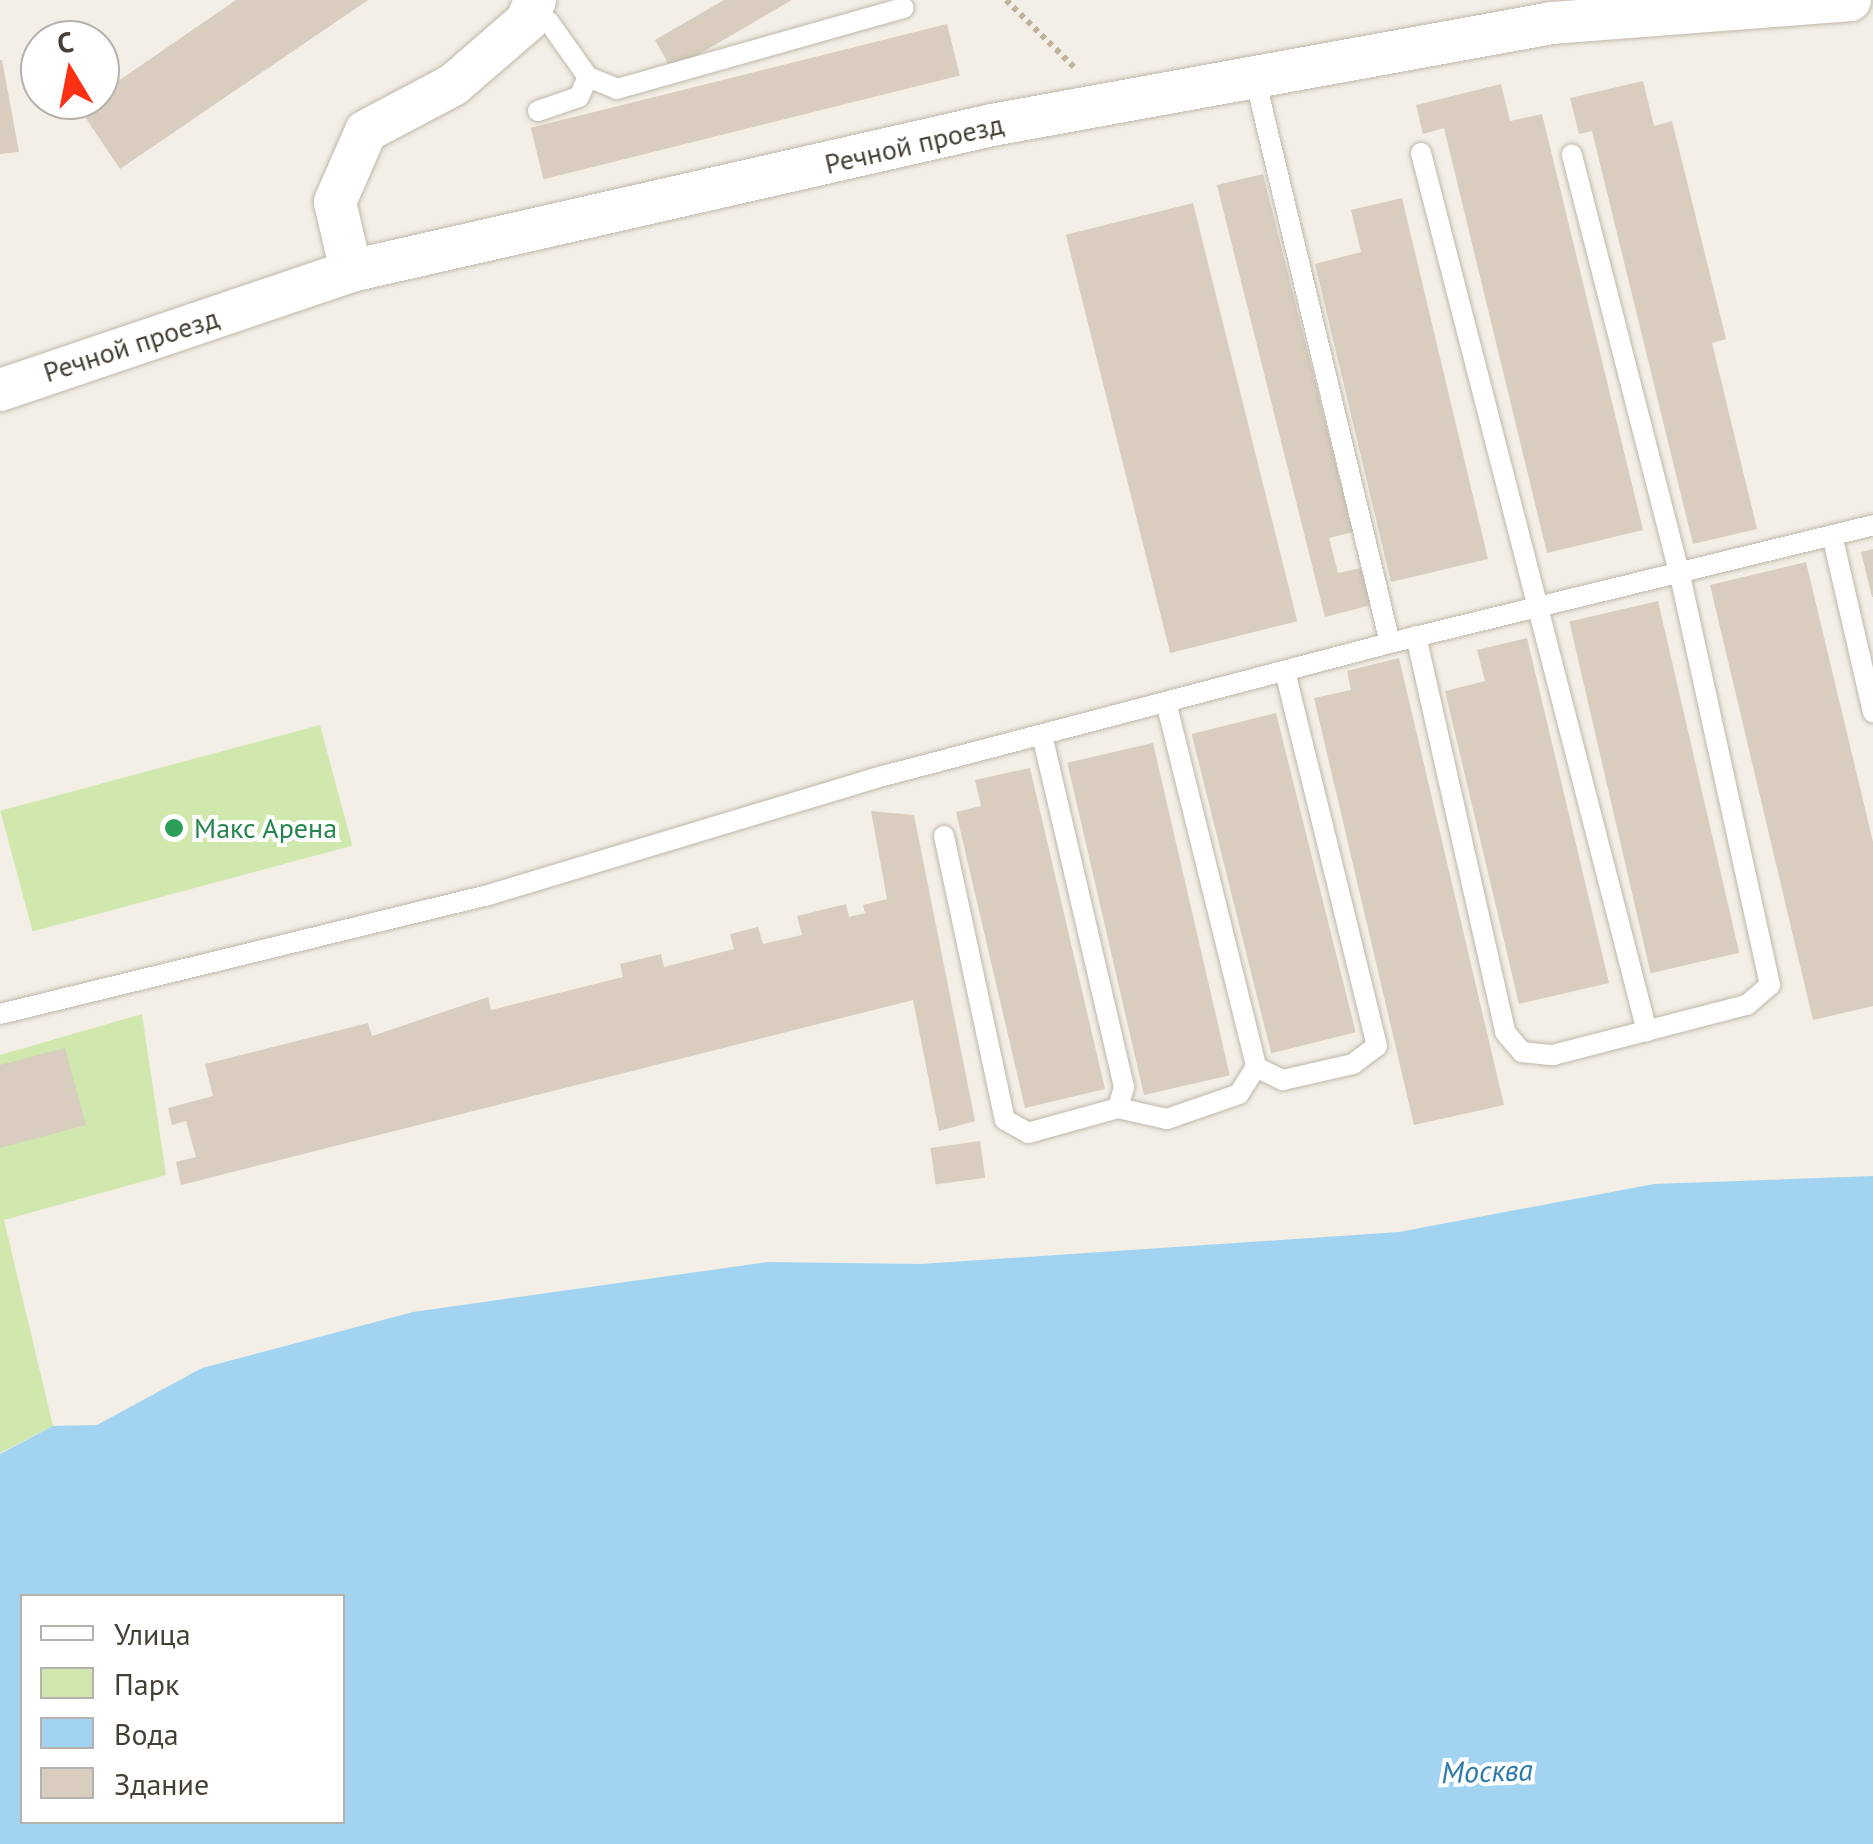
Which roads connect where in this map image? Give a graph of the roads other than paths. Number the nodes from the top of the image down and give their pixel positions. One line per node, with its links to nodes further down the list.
1 (1850, 0): 4 (street, Речной проезд)
2 (904, 8): 5 (lane)
3 (531, 10): 5 (lane); 9 (street)
4 (1254, 74): 9 (street, Речной проезд); 16 (lane)
5 (588, 78): 6 (lane)
6 (538, 111)
7 (1421, 152): 14 (lane)
8 (1572, 154): 13 (lane)
9 (351, 271): 10 (street, Речной проезд)
10 (0, 390)
11 (1873, 525): 12 (lane)
12 (1832, 535): 13 (lane); 19 (lane)
13 (1679, 572): 14 (lane); 23 (lane)
14 (1543, 606): 15 (lane); 23 (lane)
15 (1416, 636): 16 (lane); 23 (lane)
16 (1390, 643): 17 (lane)
17 (1285, 670): 18 (lane); 24 (lane)
18 (1166, 702): 20 (lane); 24 (lane)
19 (1873, 712)
20 (1042, 734): 22 (lane); 25 (lane)
21 (944, 836): 25 (lane)
22 (0, 1014)
23 (1646, 1031)
24 (1256, 1067): 25 (lane)
25 (1118, 1108)

